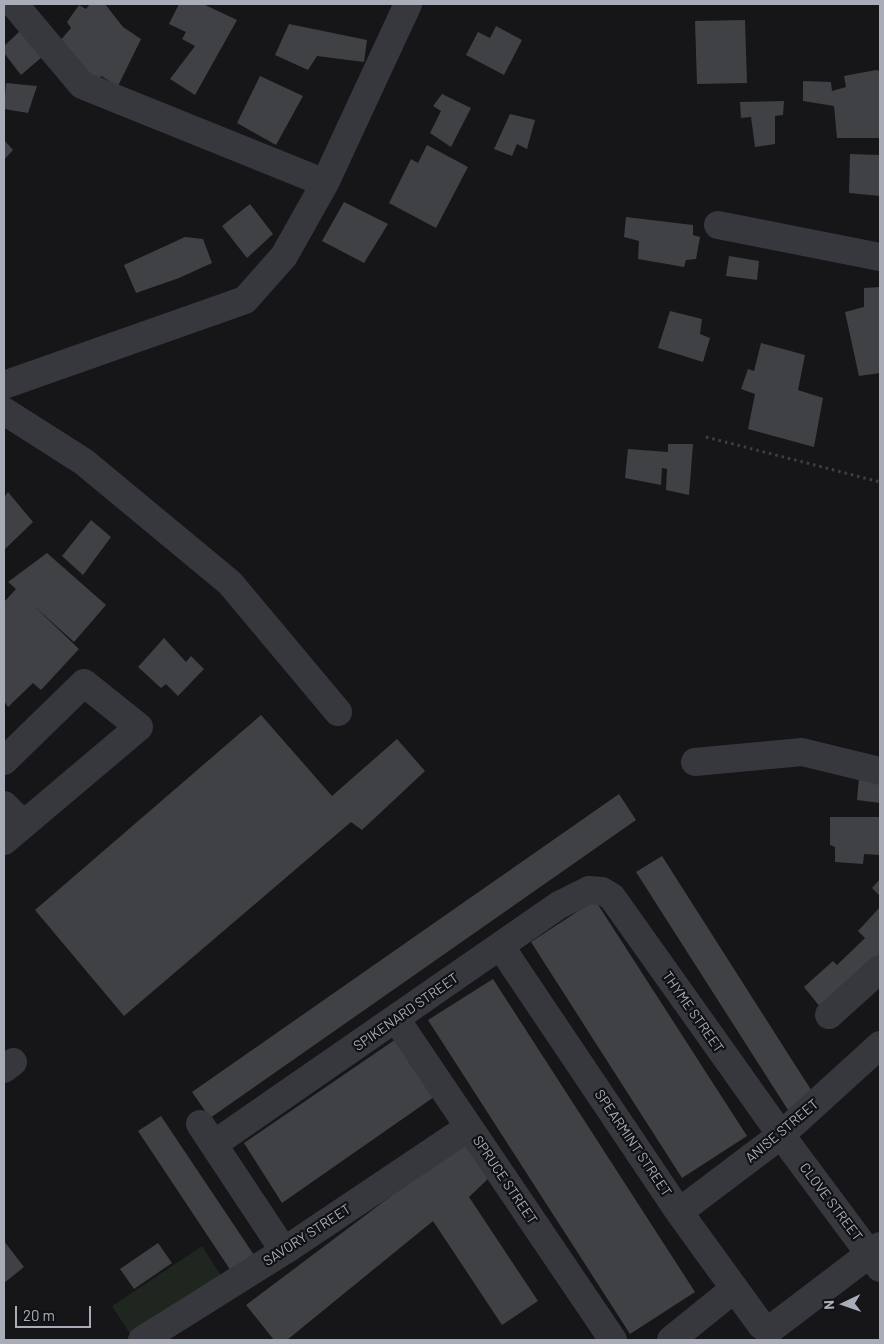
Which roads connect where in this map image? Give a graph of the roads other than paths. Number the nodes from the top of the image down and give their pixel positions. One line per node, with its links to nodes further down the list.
1 (14, 4): 3 (street)
2 (408, 4): 3 (street)
3 (325, 183): 6 (street)
4 (718, 225): 5 (street)
5 (880, 257)
6 (4, 385)
7 (4, 411): 8 (street)
8 (338, 712)
9 (4, 761): 13 (street)
10 (695, 762): 11 (street)
11 (880, 771)
12 (4, 806): 13 (street)
13 (14, 833)
14 (602, 891): 15 (street, SPIKENARD STREET); 21 (street, THYME STREET)
15 (501, 947): 18 (street, SPIKENARD STREET); 22 (street, SPEARMINT STREET)
16 (880, 968): 17 (street)
17 (829, 1016)
18 (396, 1019): 20 (street, SPRUCE STREET); 23 (street, SPIKENARD STREET)
19 (880, 1045): 21 (street, ANISE STREET)
20 (469, 1127): 23 (street, SAVORY STREET); 27 (street, SPRUCE STREET)
21 (780, 1136): 22 (street, ANISE STREET); 24 (street, CLOVE STREET)
22 (679, 1212): 25 (street, SPEARMINT STREET)
23 (284, 1251): 26 (street, SAVORY STREET)
24 (877, 1256): 25 (street, SPEARMINT STREET)
25 (734, 1289): 28 (street)
26 (142, 1340)
27 (613, 1340)
28 (671, 1340)

